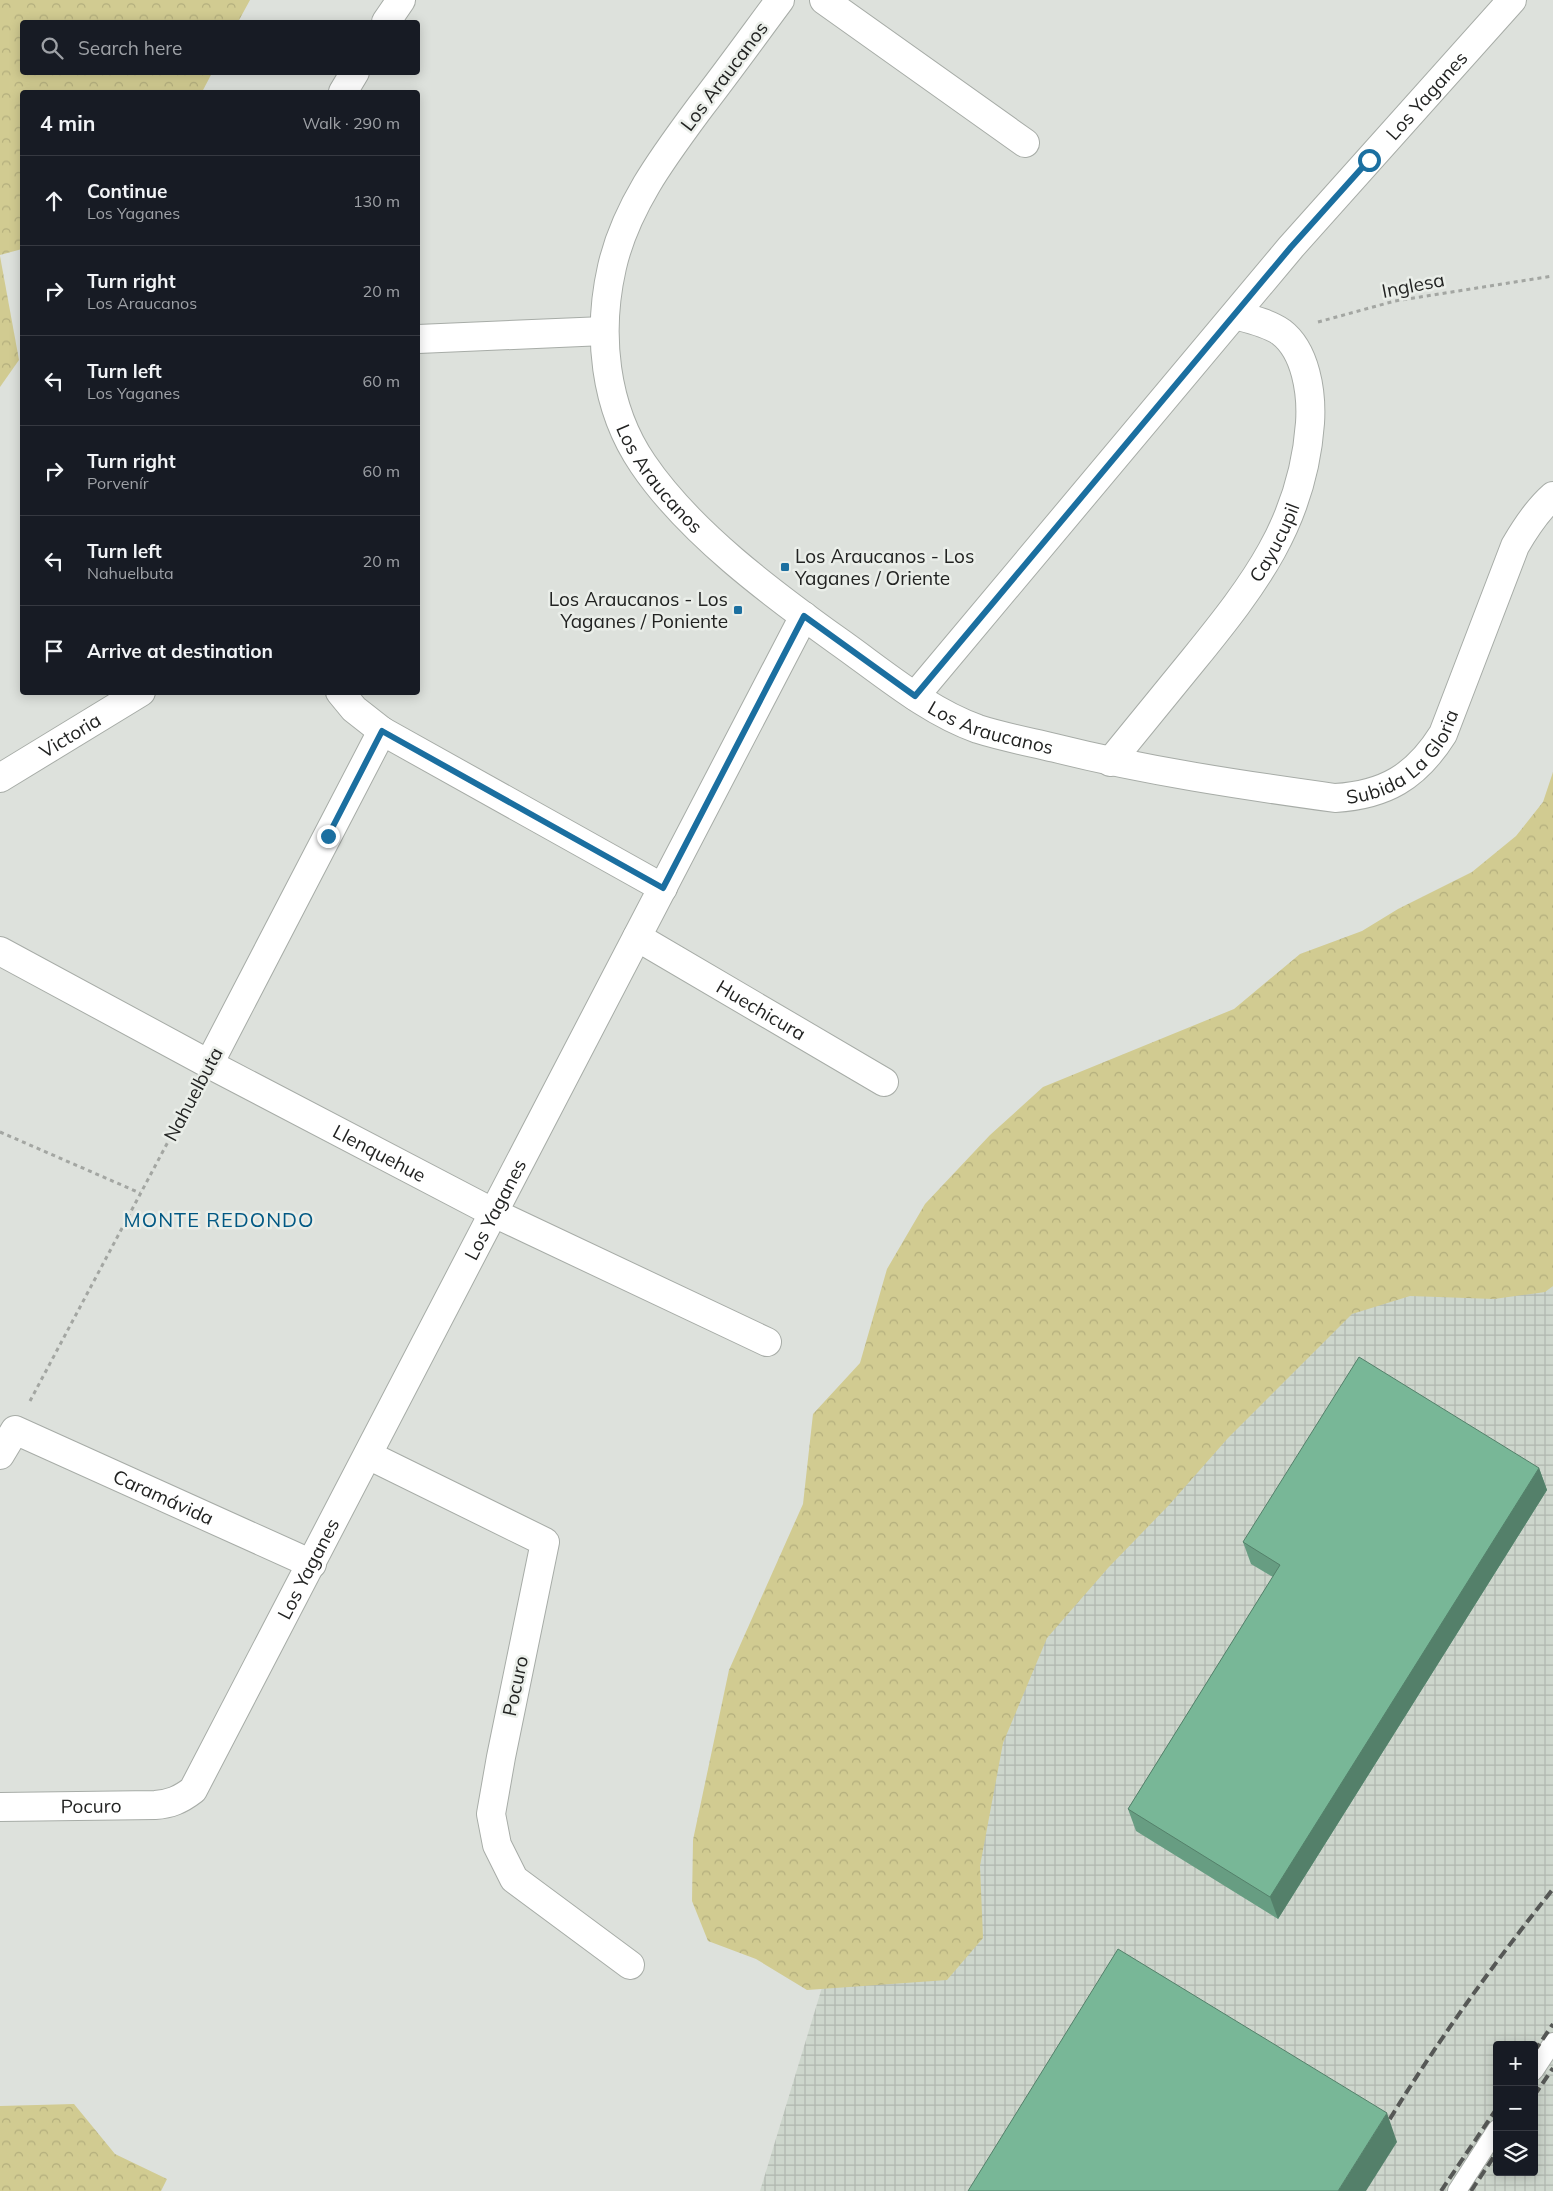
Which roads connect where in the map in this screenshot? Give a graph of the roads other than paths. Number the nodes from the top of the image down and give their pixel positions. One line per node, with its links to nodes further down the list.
1 (401, 0): 5 (street)
2 (780, 0): 10 (street, Los Araucanos)
3 (824, 0): 8 (street)
4 (1512, 0): 9 (street, Los Yaganes)
5 (387, 20)
6 (353, 75): 7 (street)
7 (343, 90)
8 (1025, 143)
9 (1235, 315): 16 (street, Los Yaganes); 18 (street, Cayucupil)
10 (604, 331): 11 (street); 13 (street, Los Araucanos)
11 (420, 339)
12 (1553, 496): 18 (street, Subida La Gloria)
13 (804, 616): 16 (street, Los Araucanos); 20 (street, Los Yaganes)
14 (136, 695): 19 (street, Victoria)
15 (343, 695): 17 (street)
16 (915, 696): 18 (street, Los Araucanos)
17 (382, 731): 20 (street); 23 (street, Nahuelbuta)
18 (1110, 762)
19 (0, 778)
20 (663, 888): 21 (street, Los Yaganes)
21 (638, 937): 24 (street, Huechicura); 25 (street, Los Yaganes)
22 (0, 951): 23 (street, Llenquehue)
23 (209, 1064): 25 (street, Llenquehue)
24 (884, 1082)
25 (494, 1214): 26 (street, Llenquehue); 28 (street, Los Yaganes)
26 (767, 1342)
27 (0, 1455): 29 (street, Caramávida)
28 (368, 1456): 29 (street, Los Yaganes); 32 (street, Pocuro)
29 (312, 1564): 30 (street, Los Yaganes)
30 (182, 1799): 31 (street, Pocuro)
31 (0, 1807)
32 (630, 1966)
33 (1553, 2042): 34 (lane)
34 (1538, 2065)
35 (1496, 2131): 36 (lane)
36 (1457, 2191)

